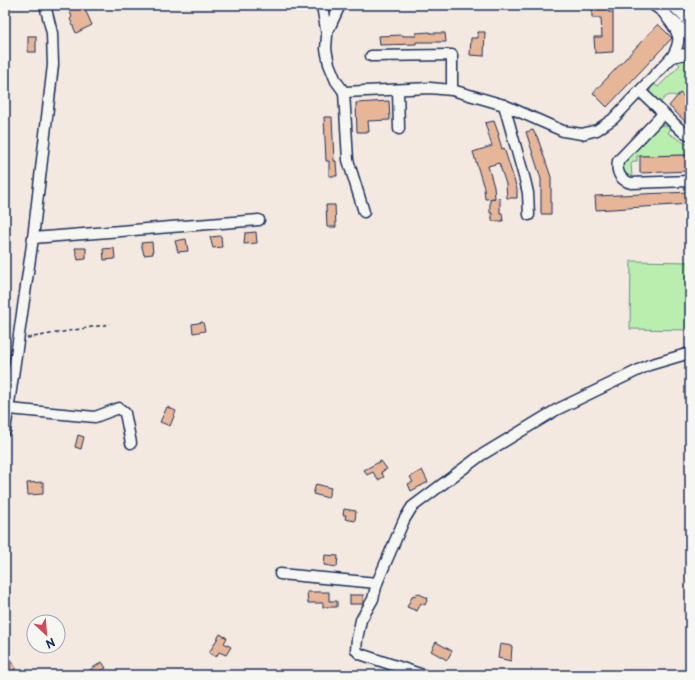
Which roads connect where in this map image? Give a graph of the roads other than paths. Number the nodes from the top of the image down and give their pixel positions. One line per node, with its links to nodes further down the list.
1 (45, 5): 25 (street)
2 (322, 5): 3 (street); 8 (street)
3 (340, 5): 8 (street)
4 (653, 5): 6 (street)
5 (672, 5): 7 (street)
6 (663, 12): 9 (street); 12 (street)
7 (690, 22)
8 (326, 35): 16 (street)
9 (690, 36)
10 (690, 53): 12 (street)
11 (371, 56): 14 (street)
12 (672, 57): 15 (street)
13 (398, 90): 14 (street); 16 (street); 19 (street)
14 (452, 90): 17 (street)
15 (640, 91): 17 (street); 18 (street)
16 (344, 92): 22 (street)
17 (504, 105): 23 (street)
18 (663, 114): 20 (street); 21 (street)
19 (399, 129)
20 (690, 135)
21 (690, 181)
22 (364, 212)
23 (528, 215)
24 (259, 220): 25 (street)
25 (34, 238): 27 (street)
26 (690, 353): 31 (street)
27 (9, 409): 28 (street); 29 (street)
28 (5, 432)
29 (131, 443)
30 (280, 574): 31 (street)
31 (377, 583): 32 (street)
32 (423, 675)

